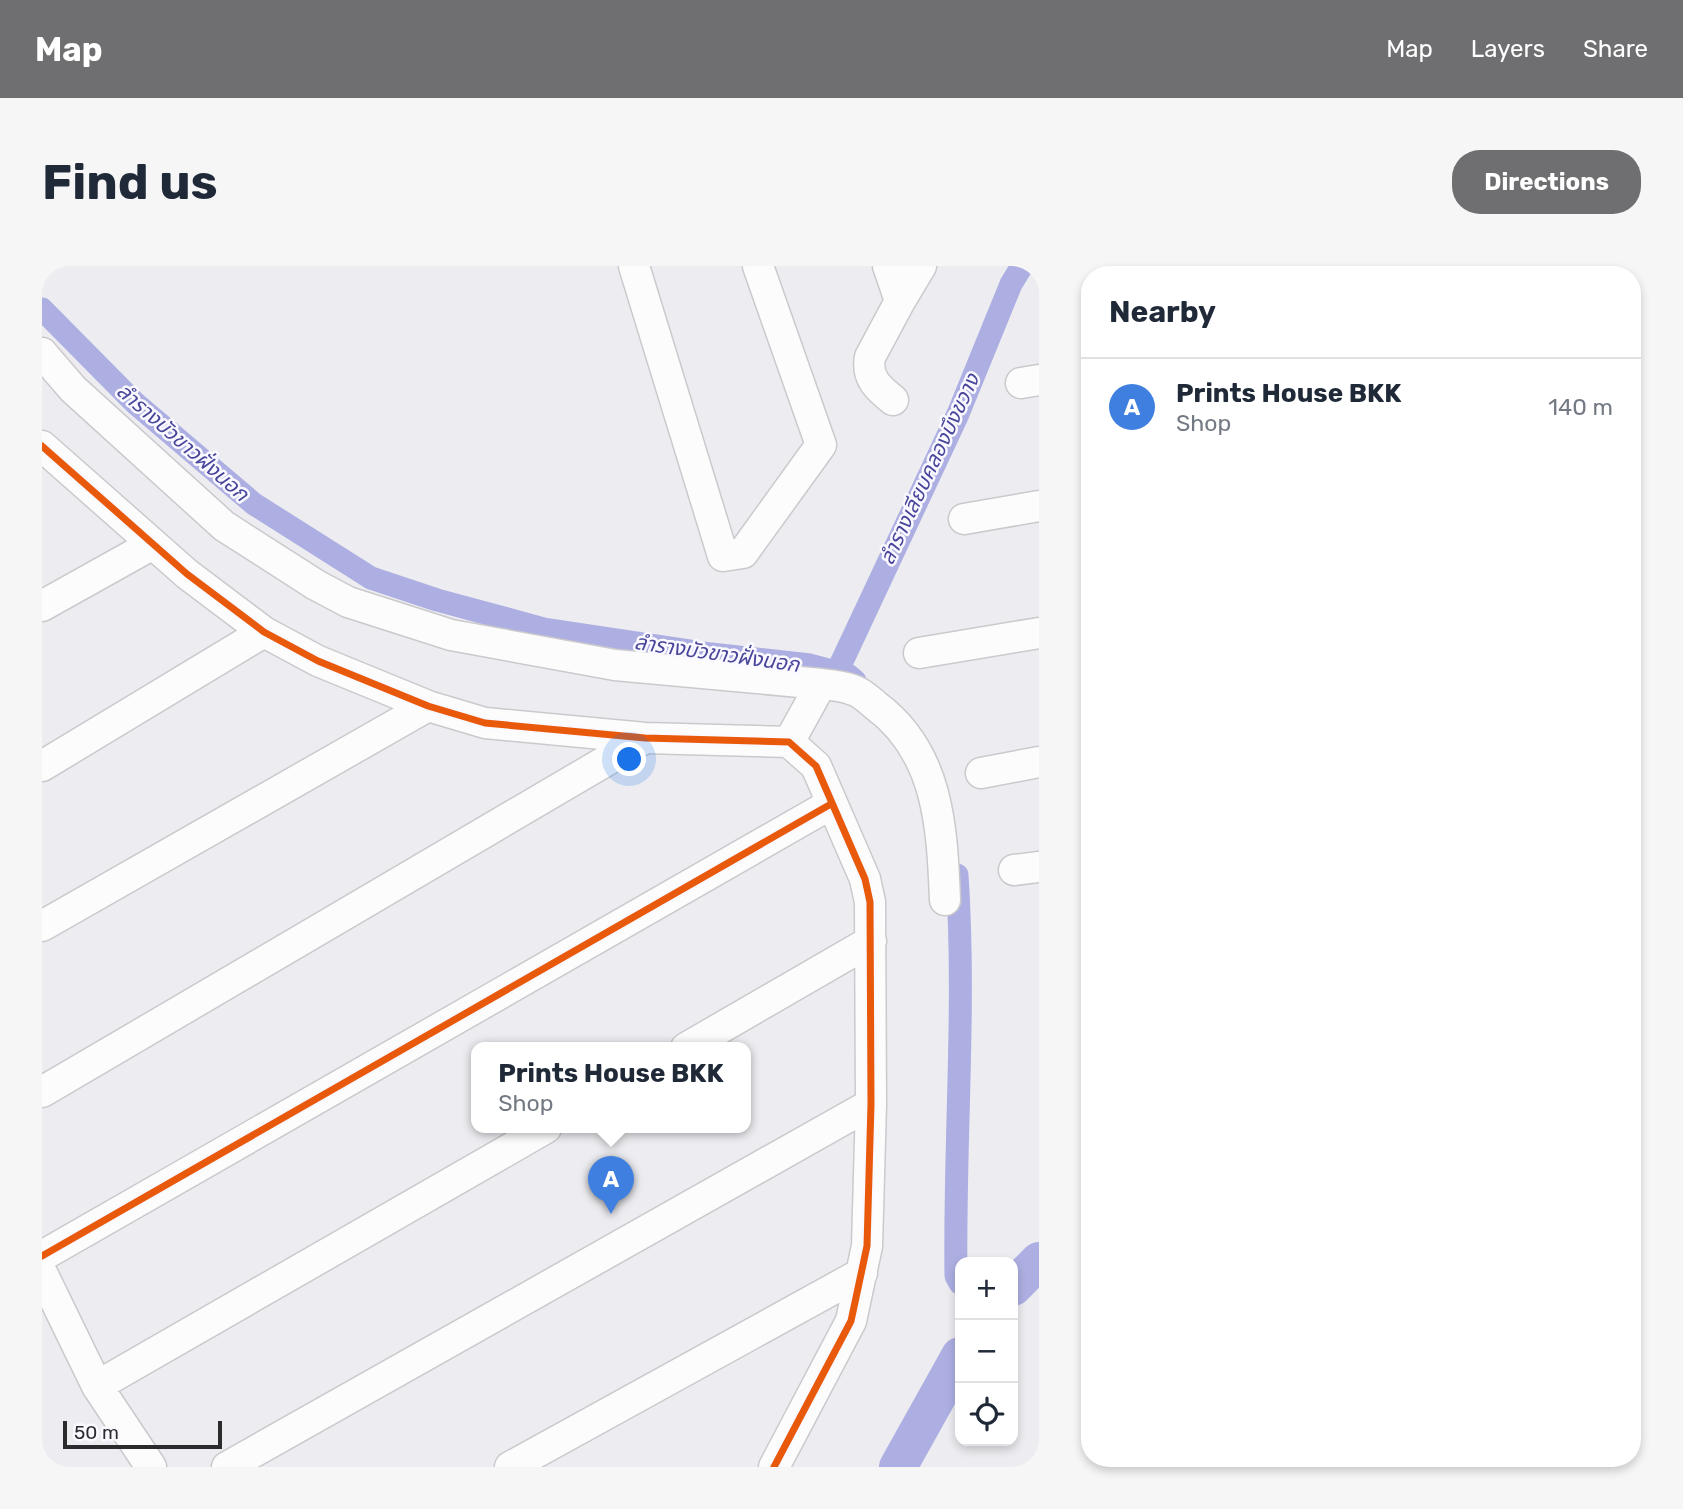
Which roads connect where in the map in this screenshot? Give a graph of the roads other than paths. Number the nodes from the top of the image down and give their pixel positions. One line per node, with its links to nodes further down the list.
1 (634, 266): 2 (street)
2 (758, 266)
3 (888, 266): 5 (street)
4 (921, 266): 5 (street)
5 (900, 302): 7 (street)
6 (42, 353): 16 (street)
7 (893, 401)
8 (42, 446): 11 (street)
9 (1039, 506): 10 (street)
10 (964, 519)
11 (153, 544): 12 (street); 13 (street)
12 (42, 606)
13 (264, 632): 17 (street); 21 (street)
14 (1039, 633): 15 (street)
15 (919, 653)
16 (821, 684): 19 (street); 24 (street)
17 (428, 706): 18 (street); 25 (street)
18 (645, 738): 19 (street); 28 (street)
19 (789, 742): 23 (street)
20 (1039, 762): 22 (street)
21 (42, 766)
22 (981, 773)
23 (831, 804): 26 (street); 31 (street)
24 (946, 900)
25 (42, 926)
26 (871, 941): 27 (street); 29 (street)
27 (696, 1042)
28 (42, 1092)
29 (871, 1104): 33 (street); 36 (street)
30 (537, 1133): 34 (street)
31 (42, 1256)
32 (42, 1273): 34 (street)
33 (862, 1273): 37 (street); 38 (street)
34 (97, 1386): 35 (street)
35 (151, 1467)
36 (227, 1467)
37 (510, 1467)
38 (774, 1467)

